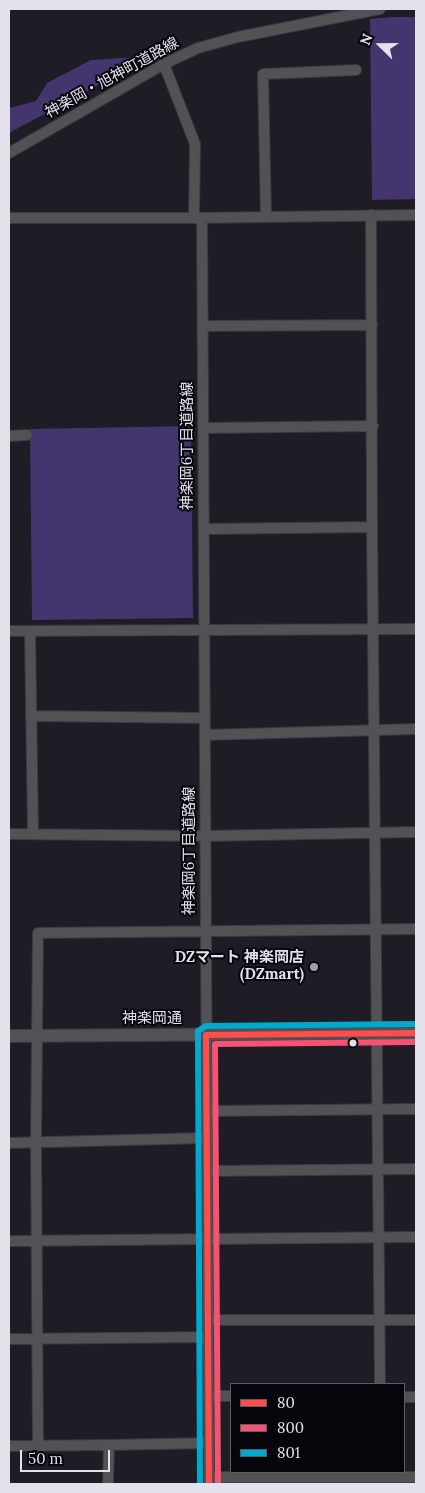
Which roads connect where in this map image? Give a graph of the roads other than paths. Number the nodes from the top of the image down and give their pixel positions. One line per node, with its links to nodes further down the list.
1 (380, 9): 2 (street, 神楽岡・旭神町道路線)
2 (164, 64): 4 (street, 神楽岡・旭神町道路線); 9 (street, 神楽岡6丁目道路線)
3 (356, 70): 7 (street)
4 (9, 153)
5 (371, 215): 6 (street); 7 (street); 10 (street)
6 (416, 215)
7 (266, 216): 9 (street)
8 (9, 218): 9 (street)
9 (198, 218): 11 (street, 神楽岡6丁目道路線)
10 (372, 325): 11 (street); 12 (street)
11 (203, 326): 13 (street, 神楽岡6丁目道路線)
12 (373, 426): 13 (street); 16 (street)
13 (203, 428): 17 (street, 神楽岡6丁目道路線)
14 (27, 435): 15 (street)
15 (9, 436)
16 (372, 527): 17 (street); 18 (street)
17 (204, 529): 20 (street, 神楽岡6丁目道路線)
18 (373, 629): 19 (street); 20 (street); 26 (street)
19 (416, 629)
20 (204, 630): 22 (street); 24 (street, 神楽岡6丁目道路線)
21 (9, 631): 22 (street)
22 (30, 631): 23 (street)
23 (31, 716): 24 (street); 31 (street)
24 (204, 718): 27 (street, 神楽岡6丁目道路線)
25 (416, 729): 26 (street)
26 (374, 730): 27 (street); 28 (street)
27 (205, 735): 32 (street, 神楽岡6丁目道路線)
28 (375, 832): 29 (street); 32 (street); 33 (street)
29 (416, 832)
30 (9, 834): 31 (street)
31 (32, 834): 32 (street)
32 (205, 836): 35 (street, 神楽岡6丁目道路線)
33 (376, 929): 34 (street); 35 (street); 37 (street)
34 (416, 929)
35 (205, 932): 38 (street, 神楽岡6丁目道路線); 40 (street)
36 (416, 1033): 37 (street, 神楽岡通)
37 (377, 1034): 38 (street, 神楽岡通); 41 (street)
38 (206, 1035): 40 (street, 神楽岡通); 43 (street, 神楽岡6丁目道路線)
39 (9, 1036): 40 (street, 神楽岡通)
40 (37, 1036): 45 (street)
41 (378, 1109): 42 (street); 43 (street); 48 (street)
42 (416, 1109)
43 (206, 1111): 44 (street, 神楽岡6丁目道路線)
44 (207, 1138): 45 (street); 49 (street, 神楽岡6丁目道路線)
45 (36, 1142): 46 (street); 54 (street)
46 (9, 1143)
47 (416, 1169): 48 (street)
48 (378, 1170): 49 (street); 50 (street)
49 (207, 1171): 52 (street, 神楽岡6丁目道路線)
50 (378, 1238): 51 (street); 52 (street); 56 (street)
51 (416, 1238)
52 (207, 1239): 54 (street); 55 (street, 神楽岡6丁目道路線)
53 (9, 1241): 54 (street)
54 (37, 1241): 60 (street)
55 (208, 1320): 56 (street); 58 (street, 神楽岡6丁目道路線)
56 (379, 1320): 57 (street); 61 (street)
57 (416, 1320)
58 (208, 1337): 60 (street); 62 (street, 神楽岡6丁目道路線)
59 (9, 1339): 60 (street)
60 (38, 1339): 67 (street)
61 (380, 1383)
62 (208, 1396): 63 (street); 64 (street, 神楽岡6丁目道路線)
63 (230, 1396)
64 (209, 1443): 65 (street); 71 (street, 神楽岡6丁目道路線)
65 (109, 1445): 67 (street); 72 (street)
66 (9, 1446): 67 (street)
67 (38, 1446)
68 (416, 1477): 69 (street)
69 (380, 1478): 70 (street)
70 (296, 1480): 71 (street)
71 (209, 1481)
72 (108, 1484)

